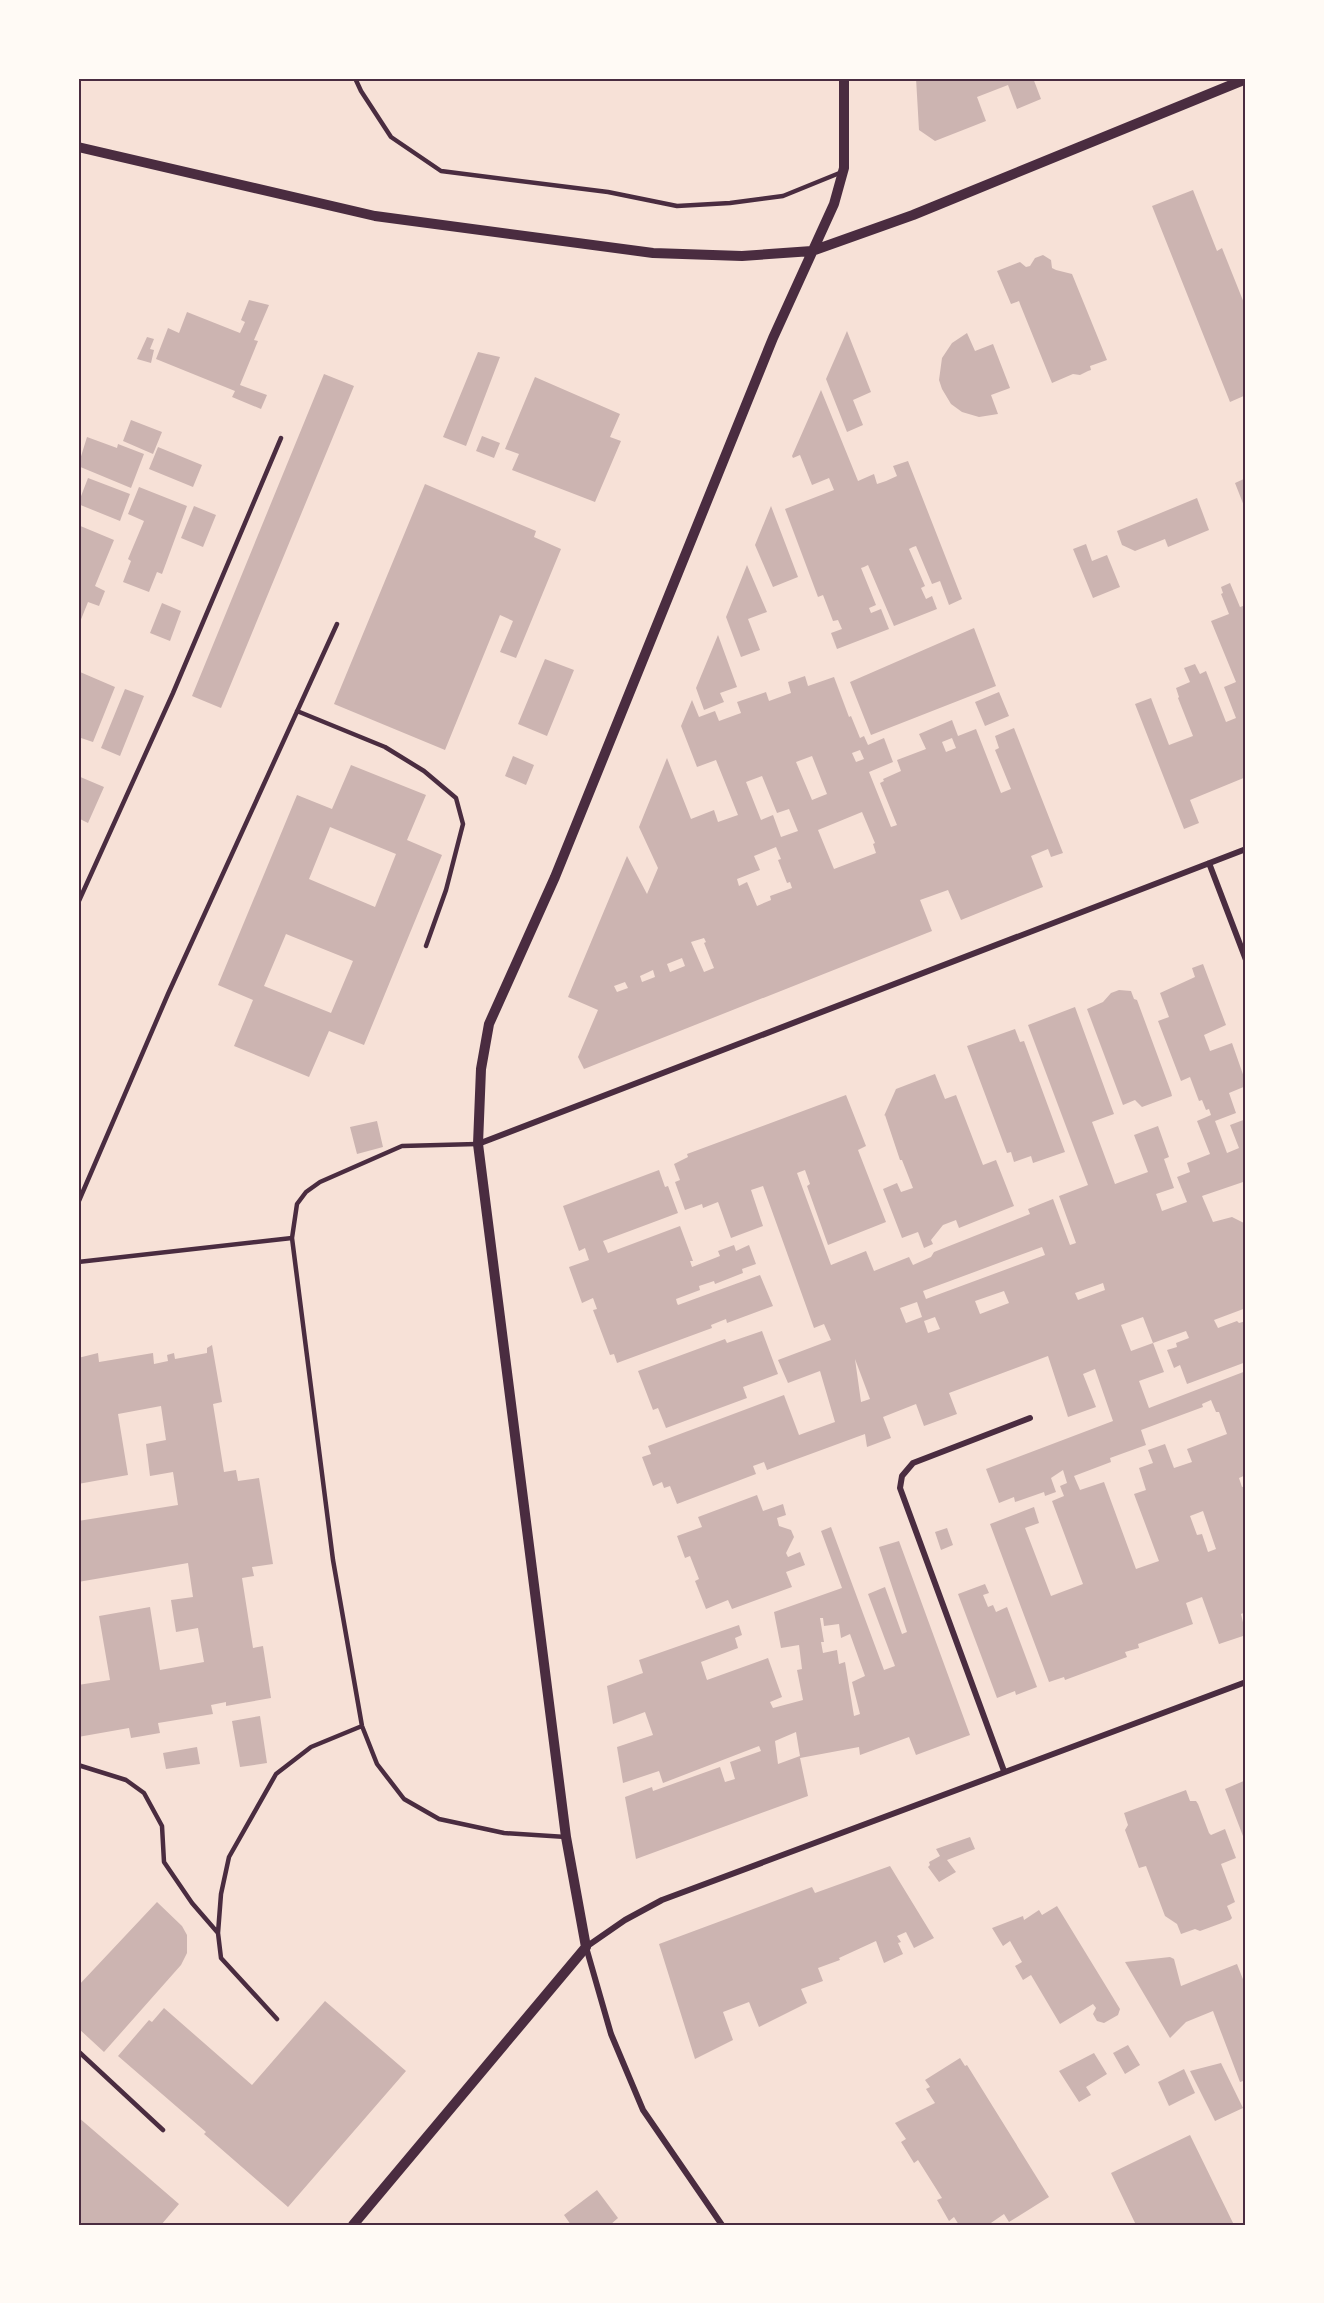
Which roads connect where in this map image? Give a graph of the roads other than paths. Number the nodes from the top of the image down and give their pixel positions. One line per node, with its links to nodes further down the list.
1 (355, 78): 5 (lane)
2 (844, 78): 5 (street)
3 (1246, 79): 6 (street)
4 (78, 147): 6 (street)
5 (842, 172): 6 (street)
6 (812, 251): 15 (street)
7 (281, 438): 12 (lane)
8 (337, 624): 9 (lane)
9 (297, 711): 13 (lane); 16 (lane)
10 (1246, 849): 11 (street)
11 (1209, 863): 14 (street); 15 (street)
12 (78, 903)
13 (426, 946)
14 (1246, 960)
15 (478, 1144): 17 (lane); 24 (street)
16 (78, 1203)
17 (292, 1238): 18 (lane); 21 (lane)
18 (78, 1262)
19 (1030, 1418): 23 (street)
20 (1246, 1682): 23 (street)
21 (362, 1726): 24 (lane); 25 (lane)
22 (78, 1765): 25 (lane)
23 (1004, 1771): 26 (street)
24 (566, 1838): 26 (street)
25 (218, 1933): 27 (lane)
26 (586, 1947): 30 (street); 31 (street)
27 (277, 2019)
28 (78, 2051): 29 (lane)
29 (163, 2130)
30 (353, 2225)
31 (722, 2225)

